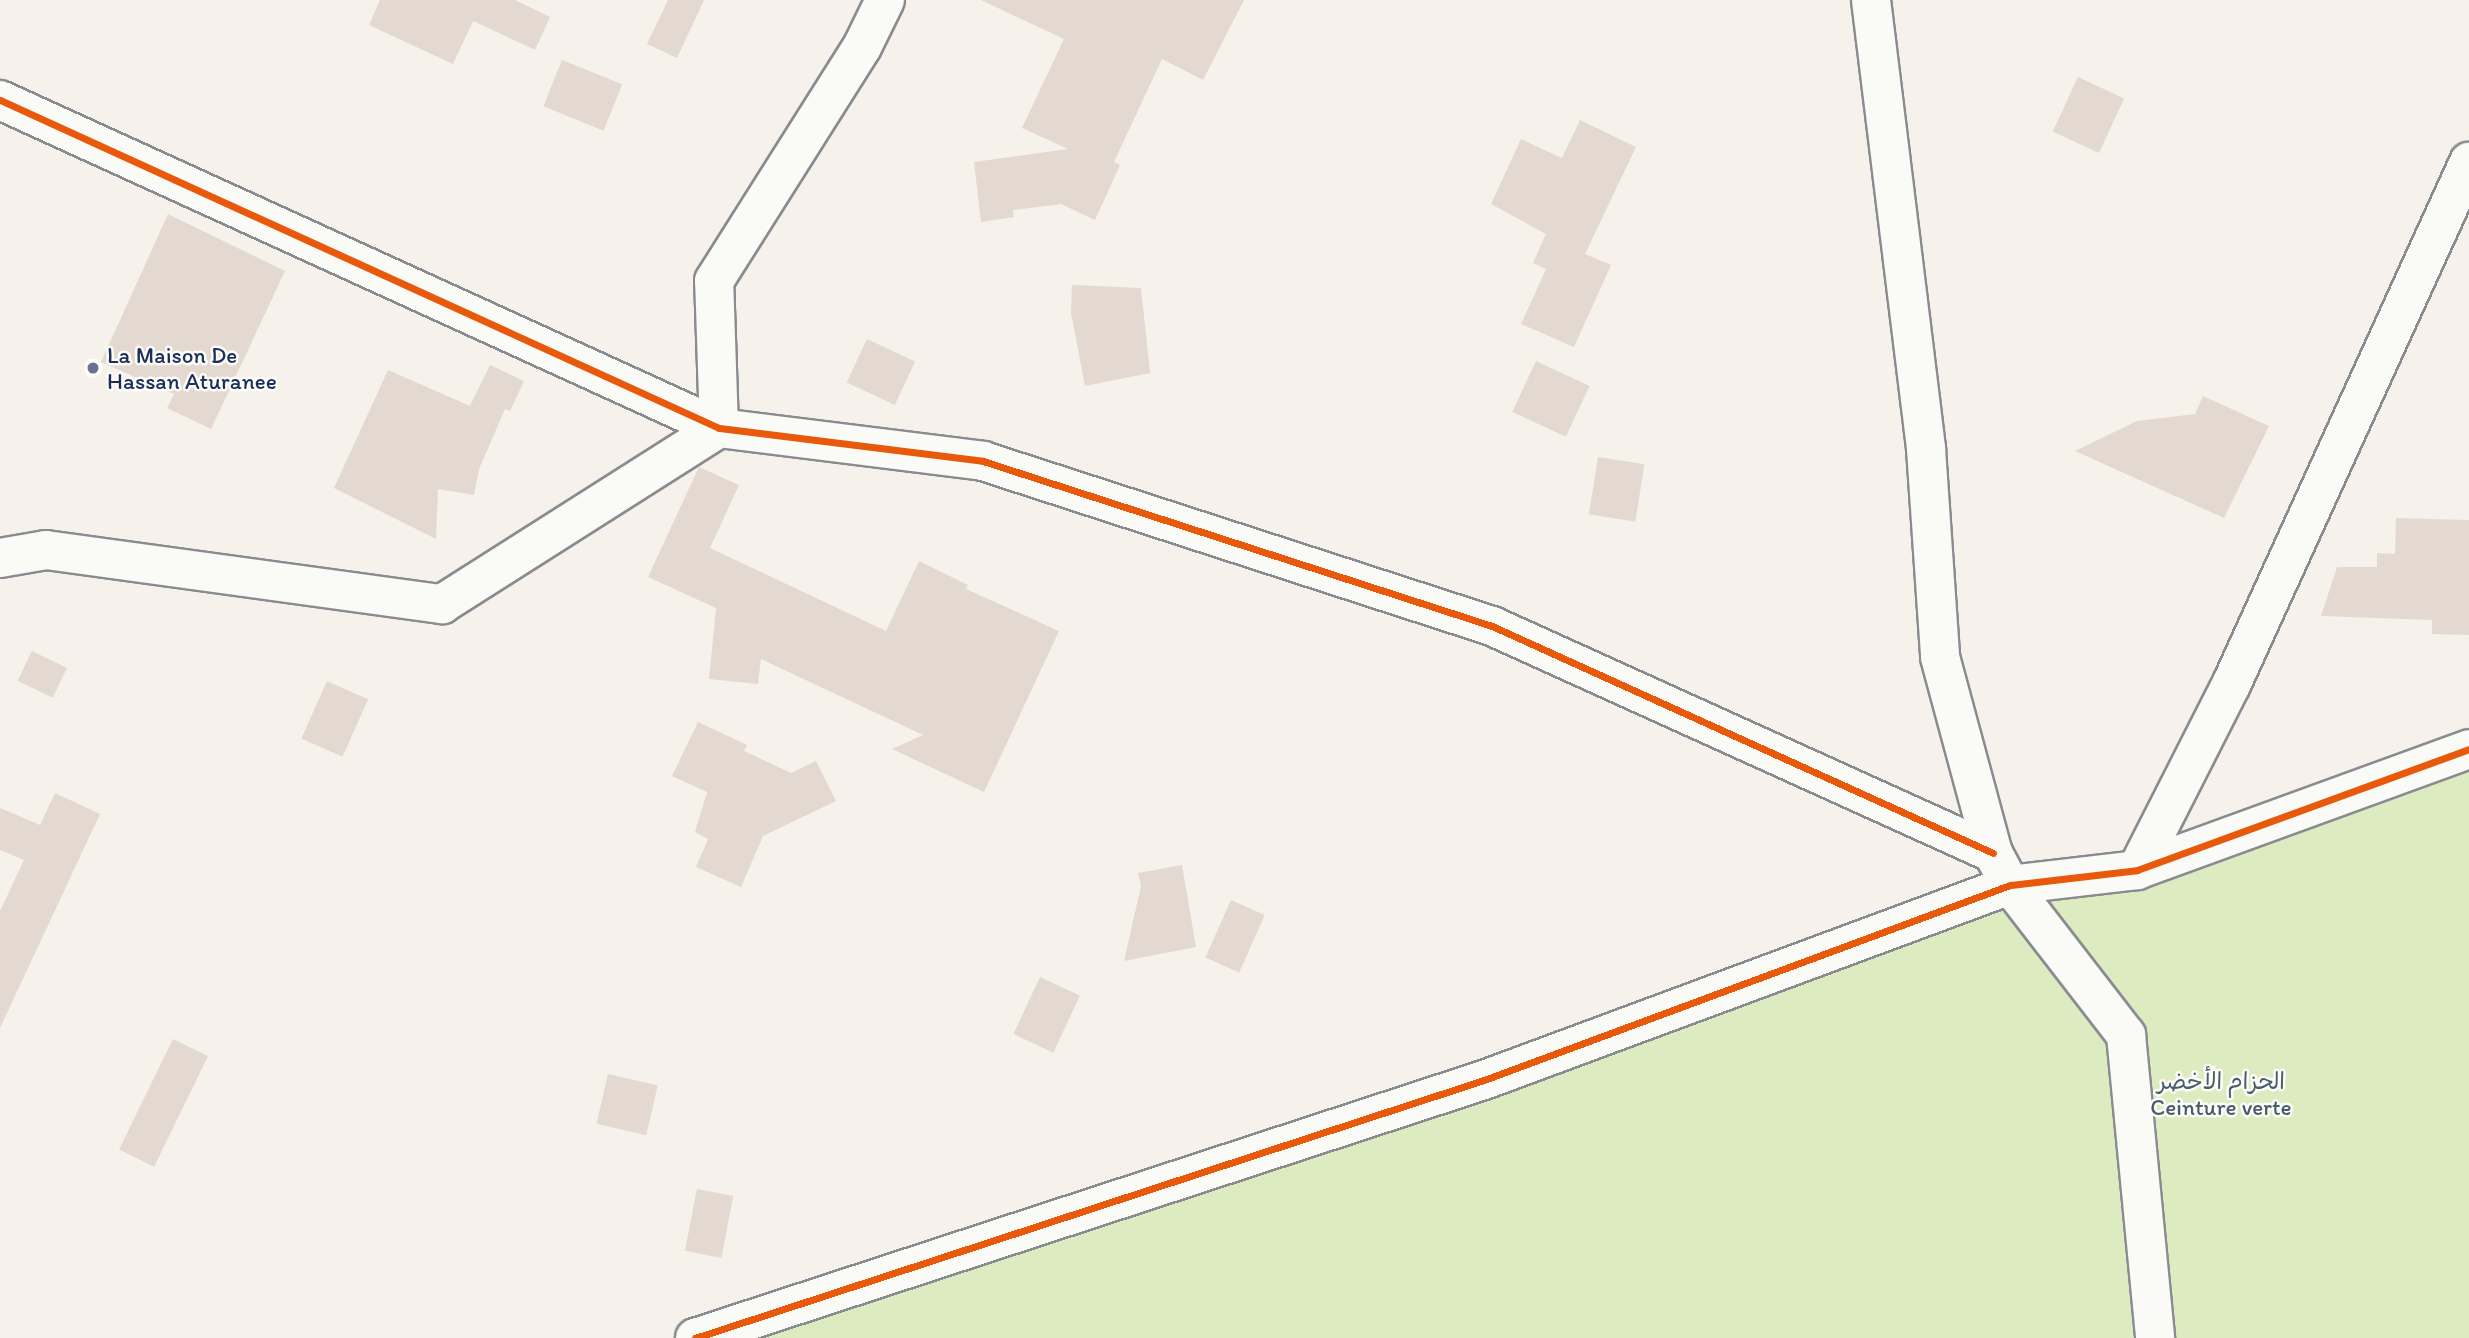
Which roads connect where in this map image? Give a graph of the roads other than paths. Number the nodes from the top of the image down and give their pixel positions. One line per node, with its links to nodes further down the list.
1 (884, 0): 5 (street)
2 (1871, 0): 8 (street)
3 (0, 100): 5 (street)
4 (2469, 162): 9 (street)
5 (719, 428): 6 (street); 8 (street)
6 (0, 558)
7 (2469, 749): 9 (street)
8 (2001, 869): 9 (street); 10 (street); 11 (street)
9 (2137, 870)
10 (695, 1338)
11 (2155, 1338)

